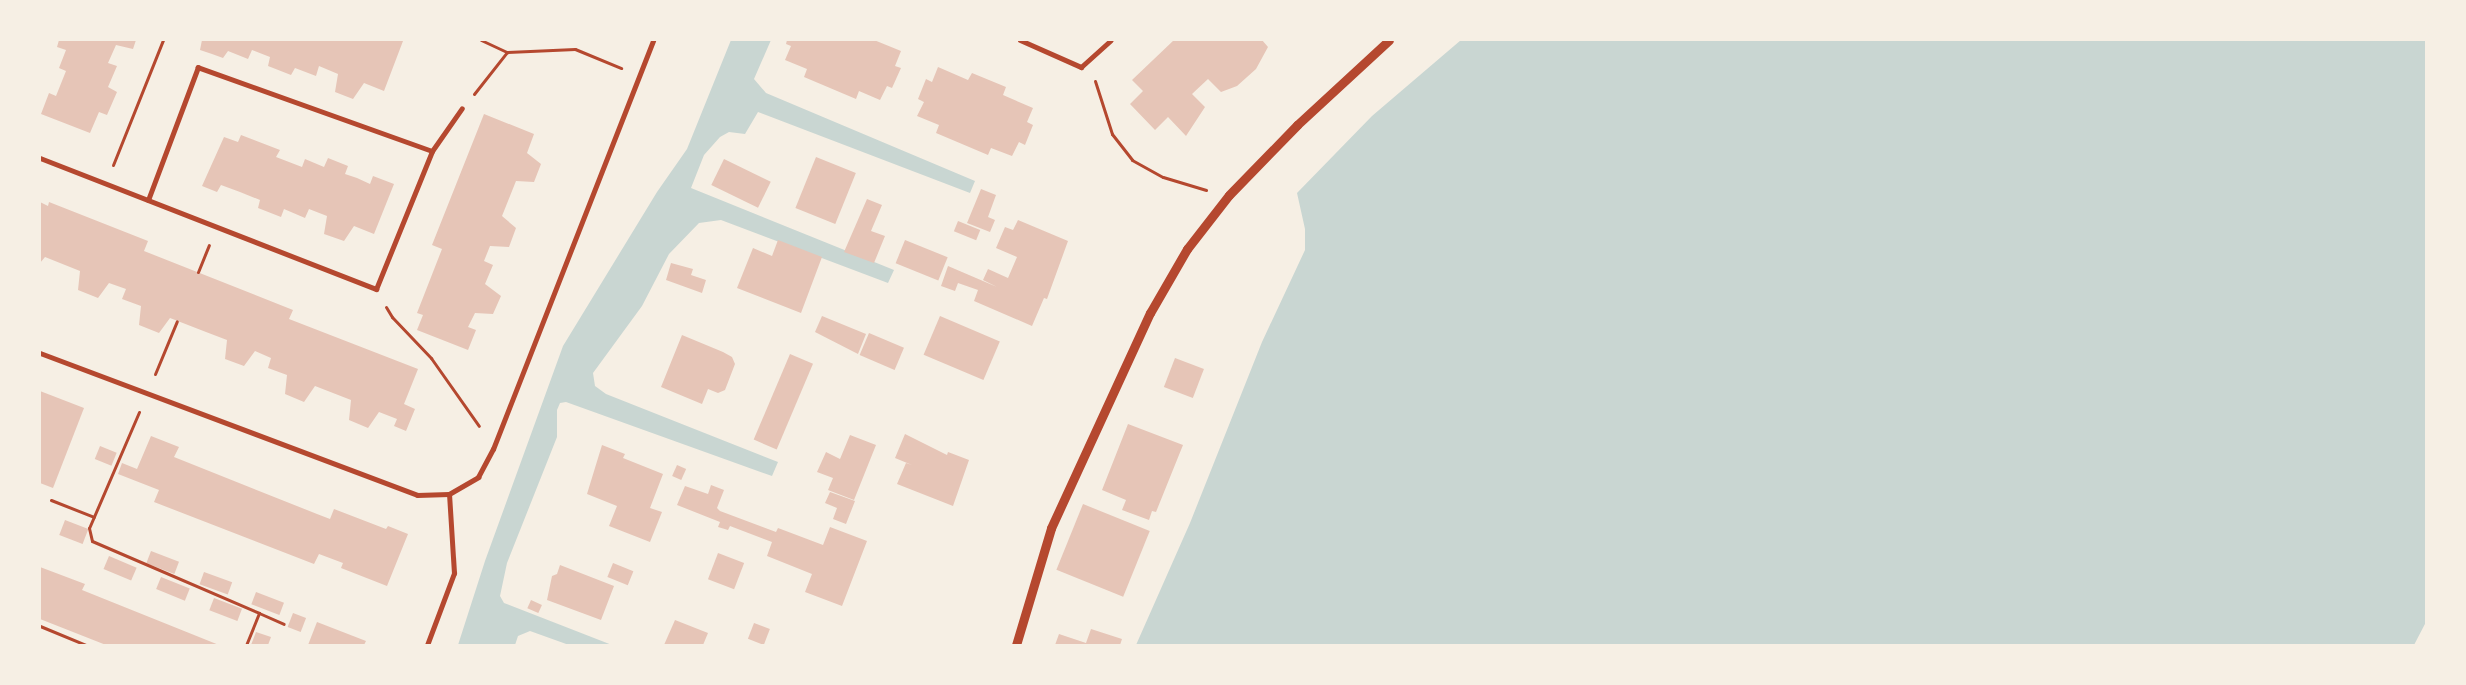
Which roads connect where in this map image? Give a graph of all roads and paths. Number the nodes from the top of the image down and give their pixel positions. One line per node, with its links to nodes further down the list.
1 (163, 40): 13 (path)
2 (481, 40): 7 (path)
3 (653, 40): 9 (street)
4 (1020, 40): 8 (street)
5 (1111, 40): 8 (street)
6 (1389, 40): 14 (street)
7 (508, 52): 9 (path); 10 (path)
8 (1081, 67): 14 (path)
9 (639, 76): 22 (street)
10 (462, 108): 11 (street)
11 (432, 151): 15 (street); 18 (street)
12 (40, 158): 13 (street)
13 (107, 182): 15 (street)
14 (1229, 195): 32 (street)
15 (148, 200): 16 (street)
16 (217, 226): 17 (path); 18 (street)
17 (198, 272)
18 (376, 289): 22 (path)
19 (177, 321): 21 (path)
20 (40, 353): 21 (street)
21 (146, 395): 23 (street); 25 (path)
22 (493, 448): 23 (street)
23 (449, 494): 31 (street)
24 (51, 500): 25 (path)
25 (94, 517): 26 (path)
26 (259, 613): 27 (path); 30 (path)
27 (284, 624)
28 (40, 626): 29 (path)
29 (86, 645)
30 (246, 645)
31 (427, 645)
32 (1016, 645)

